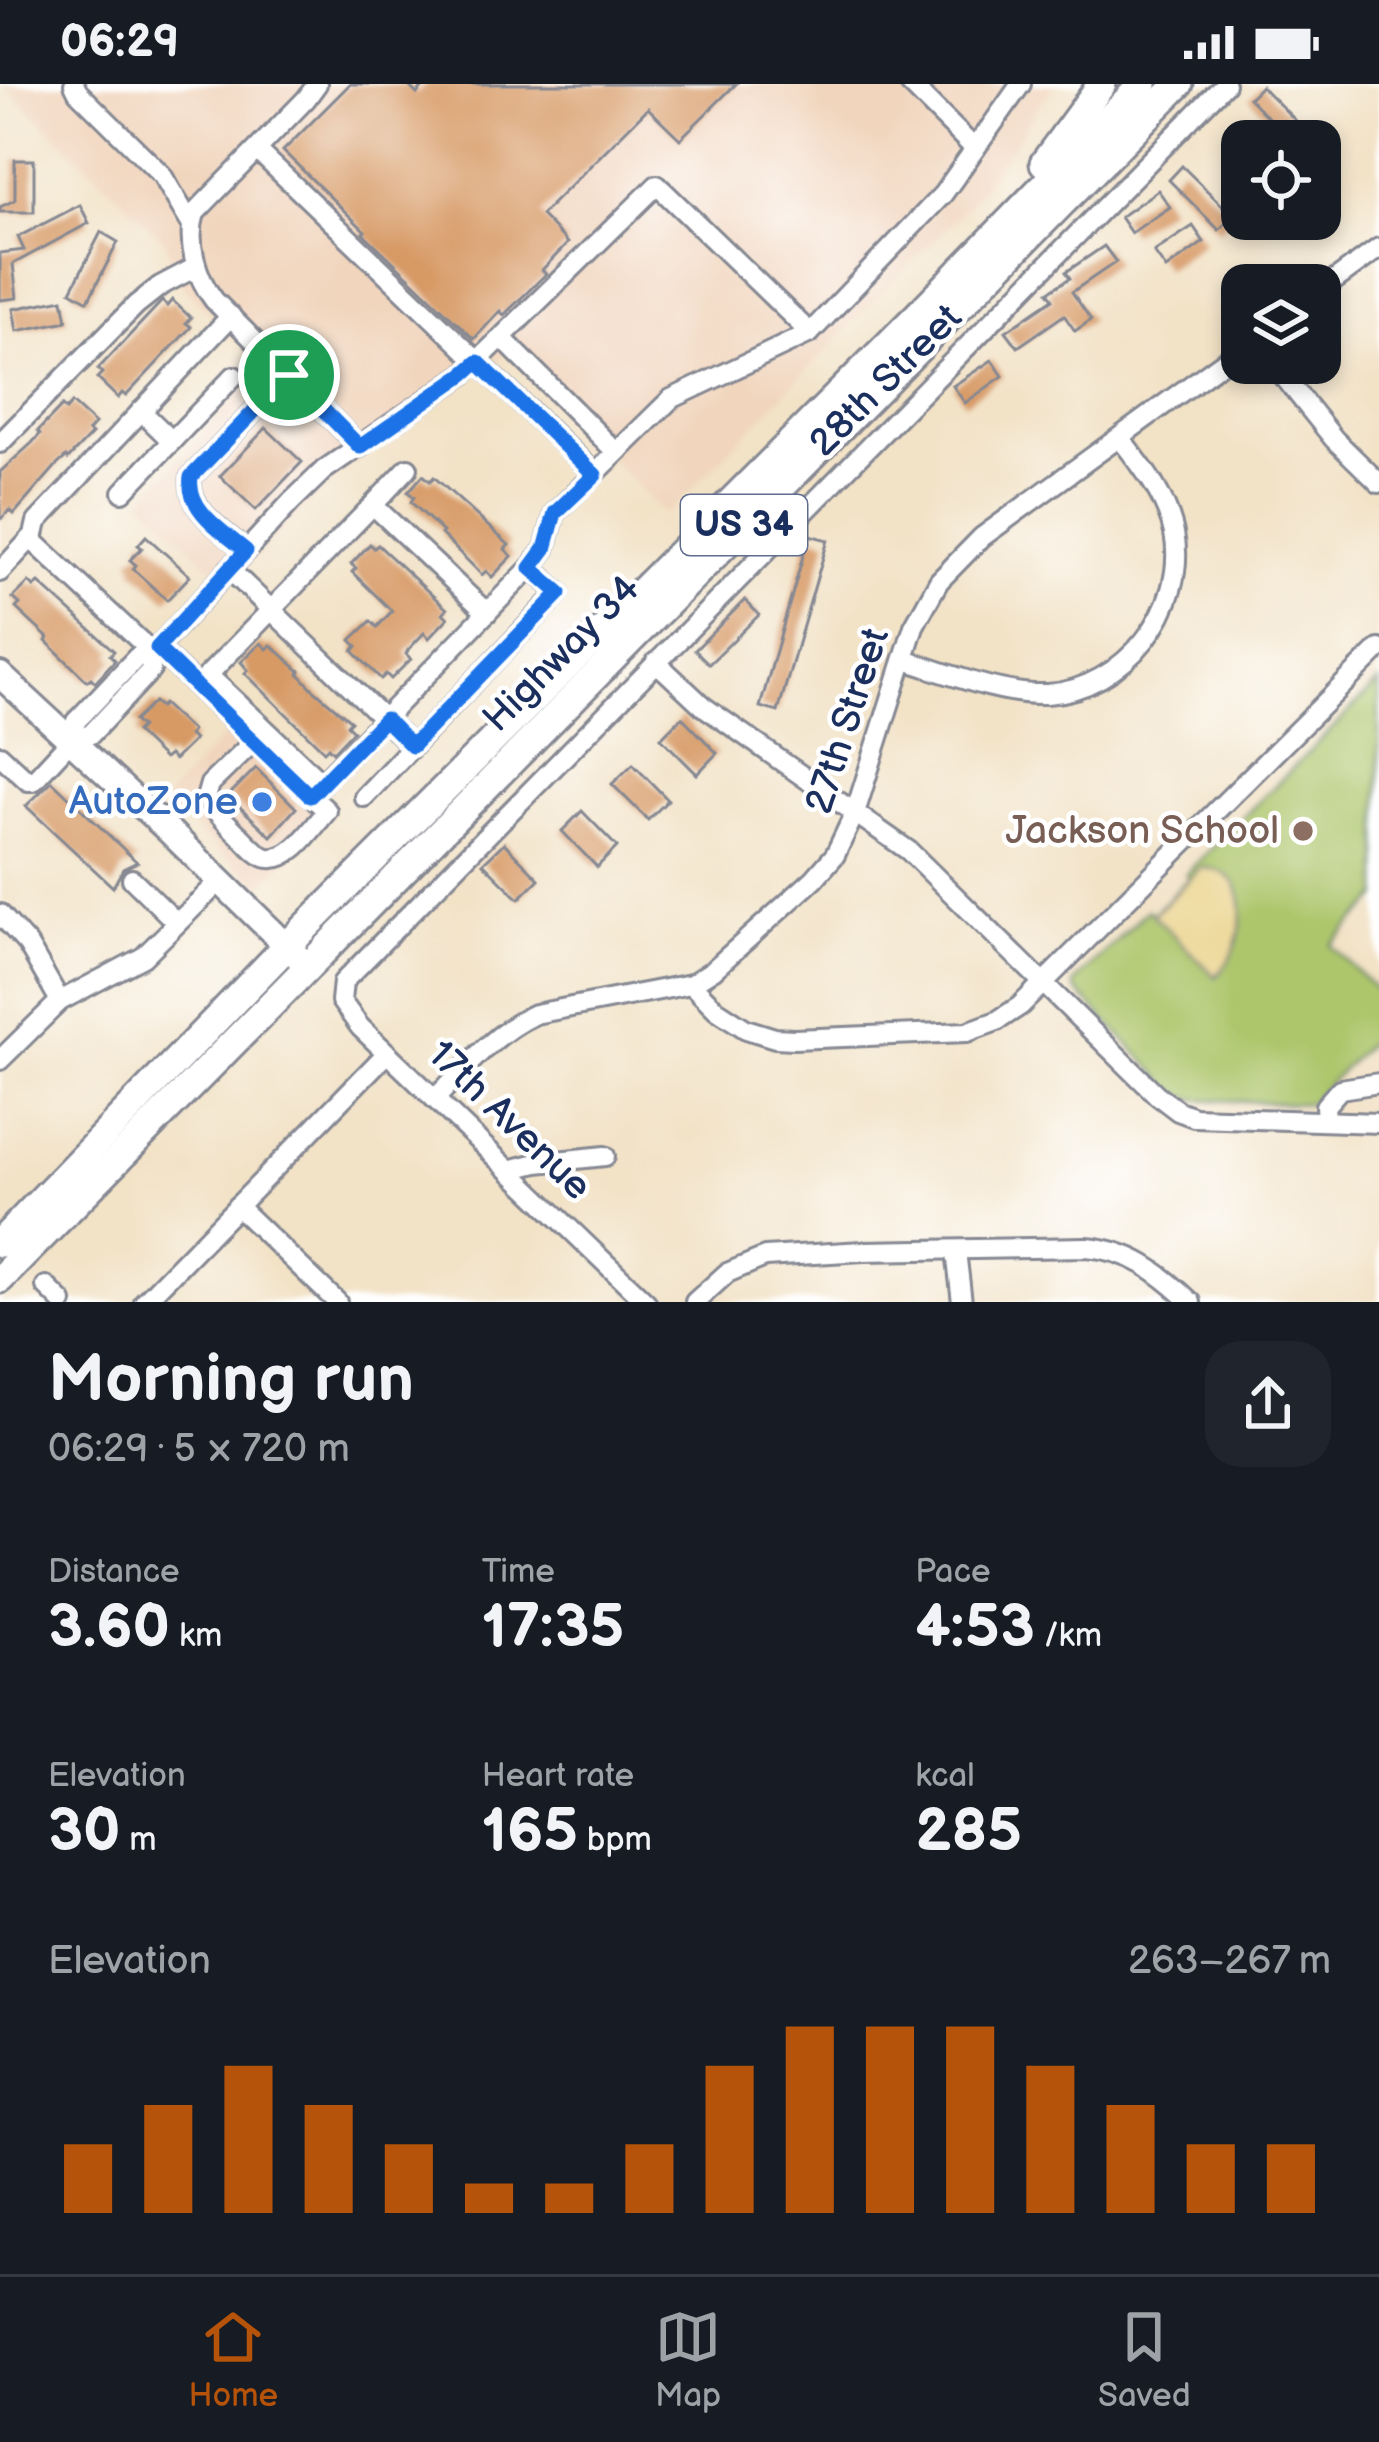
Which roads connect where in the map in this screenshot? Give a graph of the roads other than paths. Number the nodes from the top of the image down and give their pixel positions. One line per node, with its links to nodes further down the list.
1 (74, 84): 11 (street)
2 (317, 84): 10 (street)
3 (910, 84): 9 (street)
4 (1021, 84): 9 (street)
5 (1102, 84): 15 (highway)
6 (1143, 84): 15 (highway, Highway 34 / US 34)
7 (1179, 84): 60 (highway, Highway 34 / US 34)
8 (1225, 84): 45 (street, 28th Street)
9 (975, 149): 17 (street)
10 (257, 150): 11 (street); 19 (street)
11 (191, 224): 13 (street)
12 (1379, 248): 14 (street)
13 (196, 267): 16 (street); 27 (street)
14 (1341, 276)
15 (919, 314): 59 (highway, Highway 34 / US 34)
16 (231, 316): 21 (street); 24 (street)
17 (810, 333): 18 (street); 29 (street)
18 (502, 338): 19 (street); 29 (street)
19 (478, 362): 28 (street); 31 (street)
20 (1221, 363): 25 (street, 27th Street)
21 (289, 375): 28 (street); 36 (street)
22 (234, 376): 26 (street)
23 (1290, 384): 32 (street)
24 (141, 411): 26 (street); 35 (street)
25 (1120, 438): 44 (street, 27th Street); 44 (street)
26 (172, 441): 33 (street)
27 (0, 443)
28 (360, 447): 36 (street)
29 (616, 452): 31 (street)
30 (408, 468): 34 (street)
31 (595, 475): 37 (street)
32 (1379, 483)
33 (124, 492)
34 (373, 505): 40 (street); 41 (street)
35 (31, 539): 39 (street); 43 (street)
36 (246, 551): 38 (street)
37 (531, 568): 41 (street); 50 (street)
38 (229, 569): 40 (street); 43 (street)
39 (0, 572)
40 (272, 610): 47 (street); 52 (street)
41 (487, 613): 47 (street)
42 (1379, 649): 62 (street)
43 (153, 652): 48 (street); 49 (street)
44 (904, 660): 54 (street, 27th Street)
45 (656, 662): 54 (street); 61 (street, 28th Street)
46 (0, 675): 49 (main road)
47 (385, 719): 50 (street); 52 (street)
48 (254, 740): 52 (street); 52 (street)
49 (70, 741): 51 (street); 56 (main road)
50 (412, 746): 53 (street)
51 (0, 755)
52 (316, 789)
53 (364, 797)
54 (855, 813): 62 (street); 63 (street, 27th Street)
55 (132, 879): 58 (street)
56 (221, 880): 58 (street); 59 (main road)
57 (0, 914): 64 (street)
58 (177, 923): 64 (street)
59 (287, 946): 60 (main road); 74 (highway, Highway 34 / US 34)
60 (308, 967): 76 (highway, Highway 34 / US 34)
61 (343, 982): 65 (street, 17th Avenue)
62 (1043, 982): 63 (street); 69 (street)
63 (691, 984): 68 (street, 27th Street)
64 (61, 1001): 66 (street)
65 (387, 1054): 68 (street, 17th Avenue); 73 (street)
66 (0, 1060)
67 (1379, 1083): 69 (street)
68 (435, 1099): 72 (street, 17th Avenue)
69 (1325, 1121): 70 (street)
70 (1379, 1123)
71 (605, 1156): 72 (street)
72 (508, 1170): 81 (street, 17th Avenue)
73 (238, 1206): 79 (street); 80 (street)
74 (0, 1243)
75 (956, 1251): 82 (street); 83 (street); 84 (street)
76 (0, 1279)
77 (46, 1286): 78 (street)
78 (62, 1302)
79 (144, 1302)
80 (337, 1302)
81 (646, 1302)
82 (695, 1302)
83 (962, 1302)
84 (1191, 1302)

